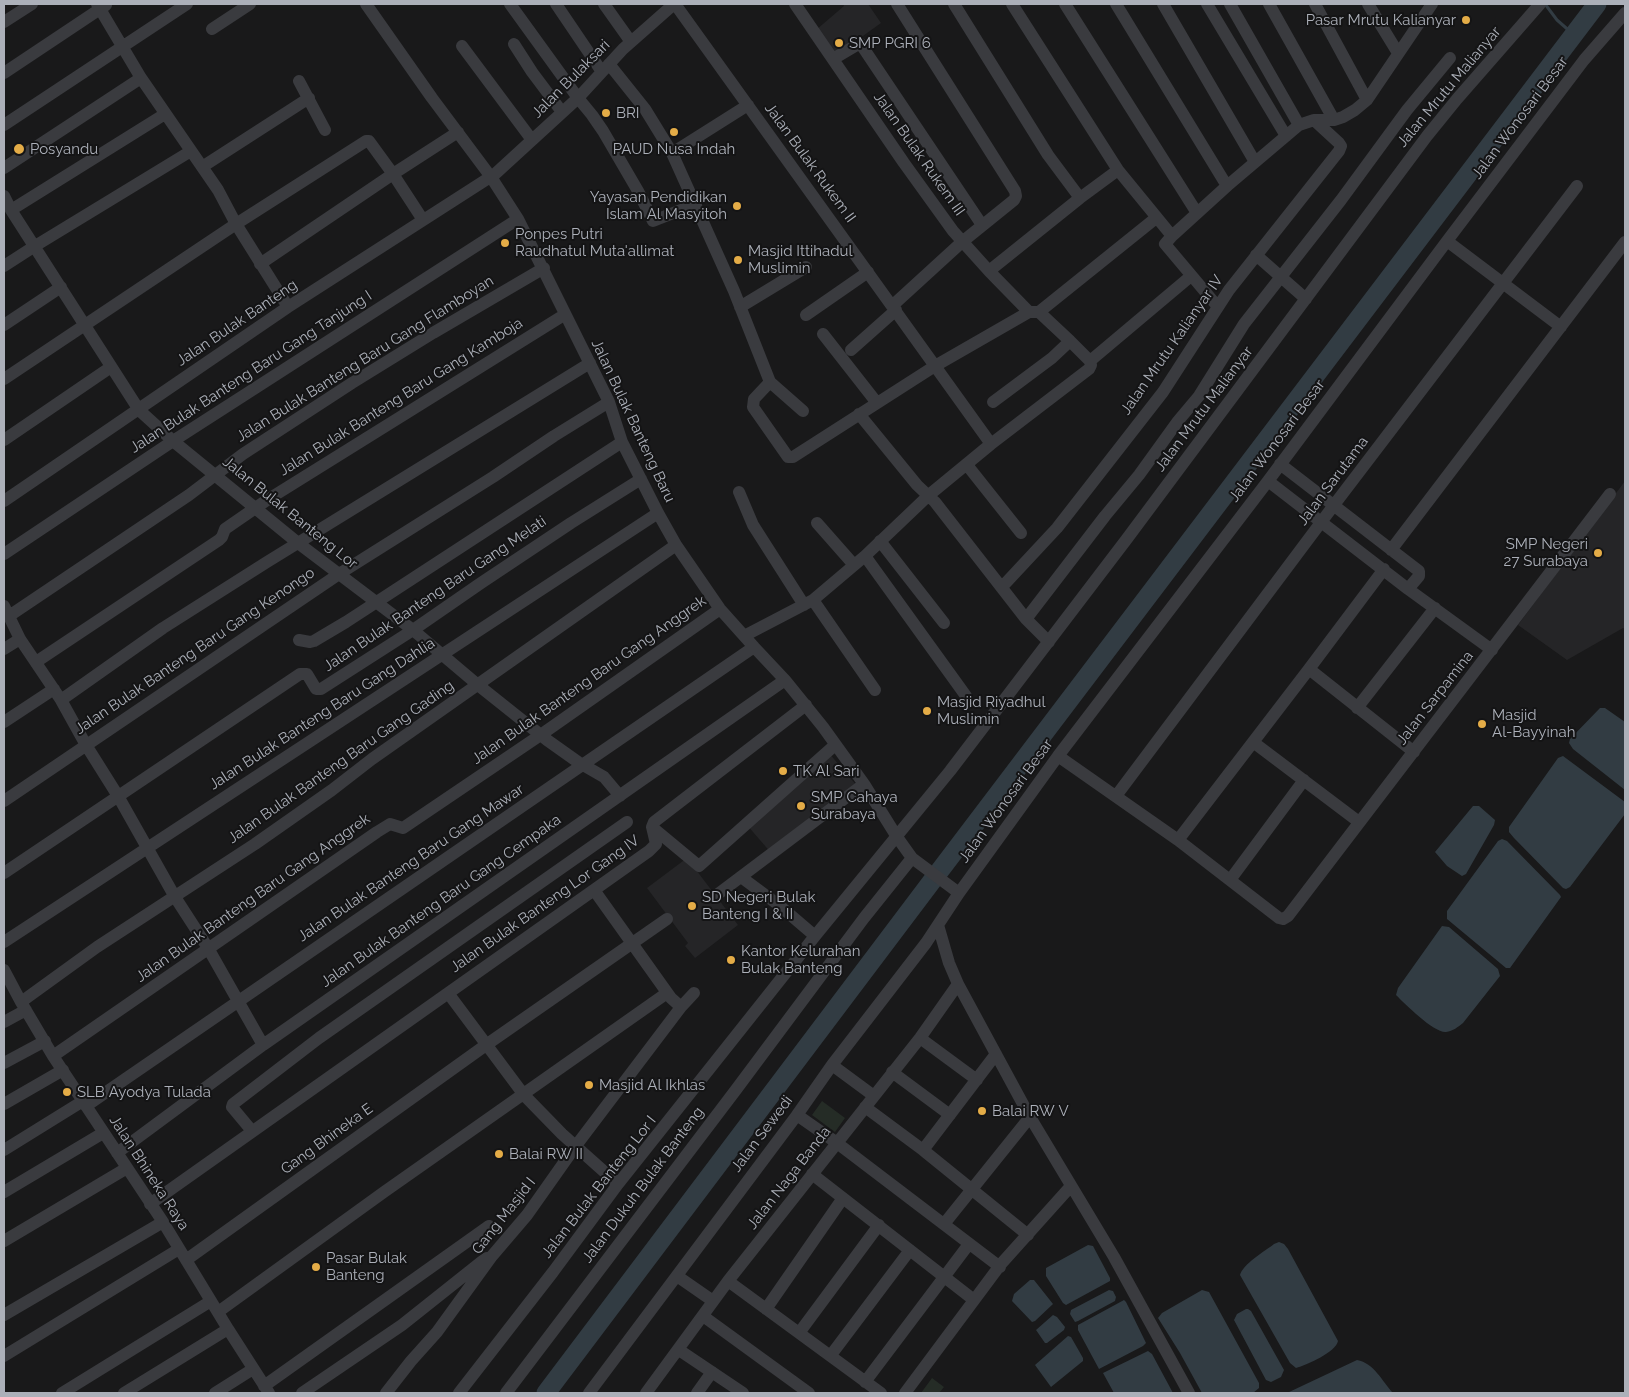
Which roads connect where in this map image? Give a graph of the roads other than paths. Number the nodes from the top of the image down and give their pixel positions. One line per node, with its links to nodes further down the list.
1 (32, 4): 25 (street)
2 (187, 4): 30 (street)
3 (250, 4): 27 (street)
4 (366, 4): 50 (street, Jalan Bulak Banteng Baru)
5 (510, 4): 40 (street)
6 (556, 4): 35 (street)
7 (604, 4): 28 (street)
8 (675, 4): 28 (street, Jalan Bulaksari); 42 (street, Jalan Bulak Rukem II)
9 (794, 4): 34 (street, Jalan Bulak Rukem III)
10 (897, 4): 72 (street)
11 (954, 4): 64 (street)
12 (1012, 4): 58 (street)
13 (1065, 4): 66 (street)
14 (1116, 4): 61 (street)
15 (1163, 4): 55 (street)
16 (1208, 4): 51 (street)
17 (1230, 4): 48 (street)
18 (1269, 4): 46 (street)
19 (1315, 4): 41 (street)
20 (1368, 4): 32 (street)
21 (1540, 4): 89 (street, Jalan Mrutu Malianyar)
22 (101, 5): 30 (street); 36 (street)
23 (1426, 7): 32 (street)
24 (1625, 13): 26 (street, Jalan Wonosari Besar)
25 (4, 22)
26 (1621, 27): 74 (street, Jalan Wonosari Besar)
27 (212, 29)
28 (631, 42): 35 (street, Jalan Bulaksari)
29 (514, 44): 43 (street)
30 (122, 46): 37 (street); 47 (street)
31 (462, 46): 52 (street)
32 (1398, 53): 41 (street)
33 (1450, 58): 86 (street)
34 (833, 59): 72 (street); 75 (street, Jalan Bulak Rukem III)
35 (606, 68): 40 (street, Jalan Bulaksari); 54 (street)
36 (4, 72)
37 (141, 78): 44 (street); 57 (street)
38 (299, 81): 39 (street)
39 (309, 98): 49 (street); 56 (street)
40 (578, 98): 43 (street, Jalan Bulaksari); 65 (street)
41 (1366, 100): 46 (street)
42 (748, 105): 54 (street); 84 (street, Jalan Bulak Rukem II)
43 (562, 112): 52 (street, Jalan Bulaksari)
44 (165, 114): 53 (street); 67 (street)
45 (1314, 120): 46 (street); 48 (street); 78 (street, Jalan Mrutu Kalianyar IV)
46 (1334, 120)
47 (4, 125)
48 (1299, 125): 51 (street)
49 (325, 130)
50 (458, 132): 59 (street, Jalan Bulak Banteng Baru); 60 (street)
51 (1286, 136): 55 (street)
52 (532, 140): 59 (street, Jalan Bulaksari)
53 (191, 151): 56 (street); 77 (street)
54 (672, 153): 65 (street)
55 (1256, 162): 61 (street)
56 (202, 166): 71 (street)
57 (4, 168)
58 (1118, 170): 64 (street); 68 (street)
59 (495, 173): 69 (street, Jalan Bulak Banteng Baru); 70 (street, Jalan Bulak Banteng)
60 (393, 174): 70 (street); 71 (street); 79 (street)
61 (1227, 186): 66 (street)
62 (1577, 186): 87 (street, Jalan Sarutama)
63 (4, 196): 67 (street, Jalan Bulak Banteng Lor)
64 (1080, 198): 83 (street)
65 (696, 204): 91 (street)
66 (1196, 213): 73 (street)
67 (10, 214): 77 (street, Jalan Bulak Banteng Lor)
68 (1156, 218): 73 (street); 94 (street)
69 (518, 219): 82 (street, Jalan Bulak Banteng Baru); 116 (street, Jalan Bulak Banteng Baru Gang Tanjung I)
70 (423, 220): 90 (street, Jalan Bulak Banteng)
71 (236, 224): 79 (street); 98 (street)
72 (982, 225): 75 (street)
73 (1172, 236): 85 (street)
74 (1447, 241): 87 (street); 119 (street, Jalan Wonosari Besar)
75 (962, 242): 83 (street, Jalan Bulak Rukem III); 93 (street)
76 (1625, 242): 99 (street)
77 (34, 246): 80 (street); 88 (street, Jalan Bulak Banteng Lor)
78 (1256, 255): 86 (street); 92 (street, Jalan Mrutu Kalianyar IV)
79 (260, 264): 90 (street)
80 (4, 266)
81 (806, 267): 91 (street)
82 (544, 268): 95 (street, Jalan Bulak Banteng Baru); 121 (street, Jalan Bulak Banteng Baru Gang Flamboyan)
83 (989, 271): 94 (street, Jalan Bulak Rukem III)
84 (868, 272): 93 (street, Jalan Bulak Rukem II); 96 (street)
85 (1191, 276): 92 (street); 103 (street)
86 (1281, 277): 89 (street); 152 (street)
87 (1504, 283): 99 (street); 128 (street, Jalan Sarutama)
88 (61, 287): 97 (street); 98 (street, Jalan Bulak Banteng Lor)
89 (1306, 299): 158 (street, Jalan Mrutu Malianyar)
90 (288, 307): 112 (street, Jalan Bulak Banteng)
91 (740, 307): 108 (street)
92 (1218, 307): 145 (street, Jalan Mrutu Kalianyar IV)
93 (894, 308): 102 (street); 105 (street, Jalan Bulak Rukem II)
94 (1034, 312): 101 (street, Jalan Bulak Rukem III); 105 (street)
95 (564, 315): 104 (street, Jalan Bulak Banteng Baru); 129 (street, Jalan Bulak Banteng Baru Gang Kamboja)
96 (806, 315)
97 (4, 325)
98 (86, 325): 106 (street, Jalan Bulak Banteng Lor); 107 (street)
99 (1561, 327): 139 (street)
100 (823, 334): 110 (street)
101 (1070, 341): 103 (street, Jalan Bulak Rukem III); 111 (street)
102 (852, 350)
103 (1090, 360): 118 (street)
104 (590, 363): 109 (street, Jalan Bulak Banteng Baru); 136 (street)
105 (935, 366): 110 (street); 118 (street, Jalan Bulak Rukem II)
106 (111, 367): 112 (street, Jalan Bulak Banteng Lor); 115 (street)
107 (4, 379)
108 (770, 382): 113 (street); 114 (street)
109 (609, 402): 117 (street, Jalan Bulak Banteng Baru); 144 (street, Jalan Bulak Banteng Baru Gang Kenongo)
110 (877, 402): 114 (street)
111 (993, 402)
112 (139, 410): 116 (street, Jalan Bulak Banteng Lor); 127 (street, Jalan Bulak Banteng)
113 (803, 411)
114 (859, 414): 126 (street)
115 (4, 440)
116 (173, 441): 121 (street, Jalan Bulak Banteng Lor); 140 (street, Jalan Bulak Banteng Baru Gang Tanjung I)
117 (622, 442): 122 (street, Jalan Bulak Banteng Baru); 147 (street)
118 (992, 444): 120 (street)
119 (1280, 464): 123 (street, Jalan Wonosari Besar); 128 (street)
120 (967, 465): 126 (street); 134 (street)
121 (216, 475): 129 (street, Jalan Bulak Banteng Lor); 151 (street, Jalan Bulak Banteng Baru Gang Flamboyan)
122 (641, 479): 130 (street, Jalan Bulak Banteng Baru); 154 (street, Jalan Bulak Banteng Baru Gang Melati)
123 (1268, 481): 131 (street); 179 (street, Jalan Wonosari Besar)
124 (739, 492): 148 (street)
125 (1610, 494): 161 (street, Jalan Sarpamina)
126 (929, 495): 135 (street); 145 (street)
127 (4, 501)
128 (1334, 505): 131 (street, Jalan Sarutama); 133 (street)
129 (257, 508): 136 (street, Jalan Bulak Banteng Lor); 163 (street, Jalan Bulak Banteng Baru Gang Kamboja)
130 (658, 513): 138 (street, Jalan Bulak Banteng Baru); 162 (street, Jalan Bulak Banteng Baru Gang Dahlia)
131 (1322, 522): 137 (street); 185 (street, Jalan Sarutama)
132 (817, 523): 142 (street)
133 (1362, 528): 137 (street); 139 (street)
134 (1021, 533)
135 (880, 541): 141 (street); 153 (street)
136 (298, 543): 144 (street, Jalan Bulak Banteng Lor); 170 (street)
137 (1350, 544): 143 (street)
138 (676, 545): 150 (street, Jalan Bulak Banteng Baru); 166 (street, Jalan Bulak Banteng Baru Gang Gading)
139 (1391, 550): 146 (street)
140 (4, 554)
141 (865, 556): 142 (street); 169 (street)
142 (854, 565): 148 (street)
143 (1384, 569): 146 (street); 164 (street)
144 (339, 574): 147 (street, Jalan Bulak Banteng Lor); 177 (street, Jalan Bulak Banteng Baru Gang Kenongo)
145 (1002, 587): 152 (street)
146 (1408, 589): 149 (street)
147 (376, 603): 154 (street, Jalan Bulak Banteng Lor); 157 (street)
148 (809, 603): 155 (street); 168 (street)
149 (1435, 608): 161 (street); 172 (street)
150 (720, 609): 155 (street, Jalan Bulak Banteng Baru); 174 (street, Jalan Bulak Banteng Baru Gang Anggrek)
151 (6, 612): 156 (street)
152 (1026, 619): 158 (street)
153 (944, 623)
154 (414, 630): 162 (street, Jalan Bulak Banteng Lor); 183 (street, Jalan Bulak Banteng Baru Gang Melati)
155 (746, 635): 159 (street, Jalan Bulak Banteng Baru)
156 (20, 639): 160 (street); 163 (street)
157 (299, 640)
158 (1048, 642): 190 (street, Jalan Mrutu Malianyar)
159 (754, 647): 165 (street, Jalan Bulak Banteng Baru); 180 (street, Jalan Bulak Banteng Baru Gang Mawar)
160 (4, 650)
161 (1492, 650): 178 (street, Jalan Sarpamina)
162 (442, 655): 166 (street, Jalan Bulak Banteng Lor); 192 (street, Jalan Bulak Banteng Baru Gang Dahlia)
163 (36, 662): 167 (street)
164 (1309, 669): 172 (street); 175 (street)
165 (785, 680): 171 (street, Jalan Bulak Banteng Baru); 184 (street, Jalan Bulak Banteng Baru Gang Cempaka)
166 (478, 685): 174 (street, Jalan Bulak Banteng Lor); 200 (street, Jalan Bulak Banteng Baru Gang Gading)
167 (54, 689): 170 (street); 173 (street)
168 (875, 690)
169 (966, 696)
170 (61, 700): 177 (street)
171 (806, 705): 176 (street, Jalan Bulak Banteng Baru); 189 (street, Jalan Bulak Banteng Lor Gang IV)
172 (1357, 708): 178 (street)
173 (4, 722)
174 (542, 734): 180 (street, Jalan Bulak Banteng Lor); 206 (street, Jalan Bulak Banteng Baru Gang Anggrek)
175 (1253, 742): 181 (street); 191 (street)
176 (835, 744): 182 (street, Jalan Bulak Banteng Baru); 189 (street)
177 (86, 745): 183 (street); 186 (street, Jalan Bulak Banteng Baru Gang Kenongo)
178 (1414, 752): 188 (street, Jalan Sarpamina)
179 (1058, 756): 185 (street); 198 (street, Jalan Wonosari Besar)
180 (584, 765): 184 (street, Jalan Bulak Banteng Lor); 212 (street, Jalan Bulak Banteng Baru Gang Mawar)
181 (1304, 780): 188 (street); 196 (street)
182 (864, 784): 190 (street, Jalan Bulak Banteng Baru); 195 (street)
183 (118, 796): 192 (street); 194 (street, Jalan Bulak Banteng Baru Gang Melati)
184 (620, 796): 218 (street, Jalan Bulak Banteng Baru Gang Cempaka)
185 (1116, 796): 191 (street)
186 (4, 801)
187 (627, 822): 235 (street)
188 (1359, 822): 196 (street, Jalan Sarpamina)
189 (652, 827): 197 (street, Jalan Bulak Banteng Lor Gang IV)
190 (897, 837): 193 (street, Jalan Bulak Banteng Baru); 203 (street, Jalan Bulak Banteng Lor I)
191 (1178, 840): 196 (street)
192 (147, 848): 200 (street); 204 (street, Jalan Bulak Banteng Baru Gang Dahlia)
193 (914, 860): 198 (street, Jalan Bulak Banteng Baru); 287 (street, Jalan Dukuh Bulak Banteng)
194 (4, 873)
195 (741, 877): 199 (street); 203 (street)
196 (1230, 880)
197 (594, 890): 205 (street); 209 (street, Jalan Bulak Banteng Lor Gang IV)
198 (959, 893): 202 (street, Jalan Sewedi)
199 (718, 894)
200 (175, 897): 206 (street); 213 (street, Jalan Bulak Banteng Baru Gang Gading)
201 (667, 919): 205 (street, Gang Bhineka E)
202 (938, 926): 208 (street); 223 (street, Jalan Sewedi)
203 (816, 936): 244 (street, Jalan Bulak Banteng Lor I)
204 (4, 942)
205 (632, 944): 210 (street); 219 (street, Gang Bhineka E)
206 (208, 948): 212 (street); 221 (street, Jalan Bulak Banteng Baru Gang Anggrek)
207 (4, 971): 213 (street, Jalan Bhineka Raya)
208 (958, 984): 216 (street, Jalan Naga Banda); 220 (street)
209 (448, 993): 219 (street); 235 (street, Jalan Bulak Banteng Lor Gang IV)
210 (667, 993): 214 (street); 227 (street)
211 (694, 993): 214 (street, Gang Masjid I)
212 (239, 1000): 218 (street); 229 (street, Jalan Bulak Banteng Baru Gang Mawar)
213 (23, 1006): 215 (street, Jalan Bulak Banteng Baru Gang Gading); 217 (street, Jalan Bhineka Raya)
214 (681, 1008): 238 (street, Gang Masjid I)
215 (4, 1022)
216 (920, 1038): 225 (street, Jalan Naga Banda); 226 (street)
217 (43, 1043): 221 (street, Jalan Bhineka Raya); 222 (street)
218 (263, 1045): 241 (street, Jalan Bulak Banteng Baru Gang Cempaka)
219 (486, 1045): 227 (street); 260 (street, Gang Bhineka E)
220 (996, 1054): 226 (street); 234 (street)
221 (53, 1056): 224 (street, Jalan Bhineka Raya)
222 (4, 1062)
223 (832, 1065): 228 (street); 233 (street, Jalan Sewedi)
224 (63, 1070): 229 (street, Jalan Bhineka Raya); 230 (street)
225 (892, 1072): 228 (street, Jalan Naga Banda); 232 (street)
226 (977, 1080): 232 (street)
227 (524, 1095): 238 (street); 269 (street)
228 (874, 1096): 231 (street, Jalan Naga Banda)
229 (84, 1103): 236 (street, Jalan Bhineka Raya); 239 (street, Jalan Bulak Banteng Baru Gang Mawar)
230 (4, 1104)
231 (865, 1107): 237 (street, Jalan Naga Banda); 240 (street)
232 (950, 1115): 240 (street)
233 (797, 1116): 237 (street); 262 (street, Jalan Sewedi)
234 (1030, 1117): 245 (street); 246 (street)
235 (252, 1131): 249 (street, Jalan Bulak Banteng Lor Gang IV)
236 (103, 1133): 241 (street, Jalan Bhineka Raya); 247 (street)
237 (837, 1143): 243 (street, Jalan Naga Banda); 251 (street)
238 (575, 1146): 244 (street); 259 (street, Gang Masjid I)
239 (4, 1150)
240 (923, 1150): 246 (street)
241 (117, 1153): 242 (street, Jalan Bhineka Raya)
242 (127, 1168): 249 (street, Jalan Bhineka Raya); 255 (street)
243 (812, 1174): 248 (street); 264 (street, Jalan Naga Banda)
244 (618, 1184): 286 (street, Jalan Bulak Banteng Lor I)
245 (1071, 1186): 254 (street); 295 (street)
246 (971, 1190): 251 (street); 254 (street)
247 (4, 1192)
248 (844, 1198): 252 (street); 268 (street)
249 (150, 1204): 250 (street, Jalan Bhineka Raya)
250 (163, 1222): 257 (street, Jalan Bhineka Raya); 270 (street)
251 (944, 1224): 256 (street)
252 (879, 1225): 258 (street); 273 (street)
253 (489, 1226): 280 (street)
254 (1028, 1235): 261 (street)
255 (4, 1240)
256 (969, 1244): 261 (street); 263 (street)
257 (179, 1249): 260 (street, Jalan Bhineka Raya); 276 (street)
258 (910, 1250): 263 (street); 275 (street)
259 (492, 1256): 284 (street); 285 (street, Gang Masjid I)
260 (186, 1260): 266 (street, Jalan Bhineka Raya)
261 (1000, 1267): 265 (street)
262 (677, 1276): 267 (street); 288 (street, Jalan Sewedi)
263 (944, 1277): 265 (street); 279 (street)
264 (728, 1281): 267 (street, Jalan Naga Banda); 268 (street)
265 (974, 1300): 294 (street)
266 (211, 1301): 269 (street, Jalan Bhineka Raya); 281 (street)
267 (713, 1301): 271 (street, Jalan Naga Banda)
268 (766, 1309): 273 (street)
269 (218, 1312): 272 (street, Jalan Bhineka Raya)
270 (4, 1315)
271 (703, 1316): 274 (street, Jalan Naga Banda); 292 (street)
272 (228, 1330): 277 (street, Jalan Bhineka Raya); 282 (street)
273 (799, 1333): 275 (street)
274 (679, 1350): 278 (street); 289 (street, Jalan Naga Banda)
275 (831, 1355): 279 (street)
276 (4, 1356)
277 (253, 1369): 280 (street, Jalan Bhineka Raya); 283 (street)
278 (712, 1372): 290 (street); 291 (street)
279 (865, 1382): 293 (street)
280 (266, 1390)
281 (62, 1393)
282 (124, 1393)
283 (214, 1393)
284 (302, 1393)
285 (386, 1393)
286 (459, 1393)
287 (506, 1393)
288 (589, 1393)
289 (646, 1393)
290 (697, 1393)
291 (743, 1393)
292 (809, 1393)
293 (881, 1393)
294 (905, 1393)
295 (1189, 1393)

